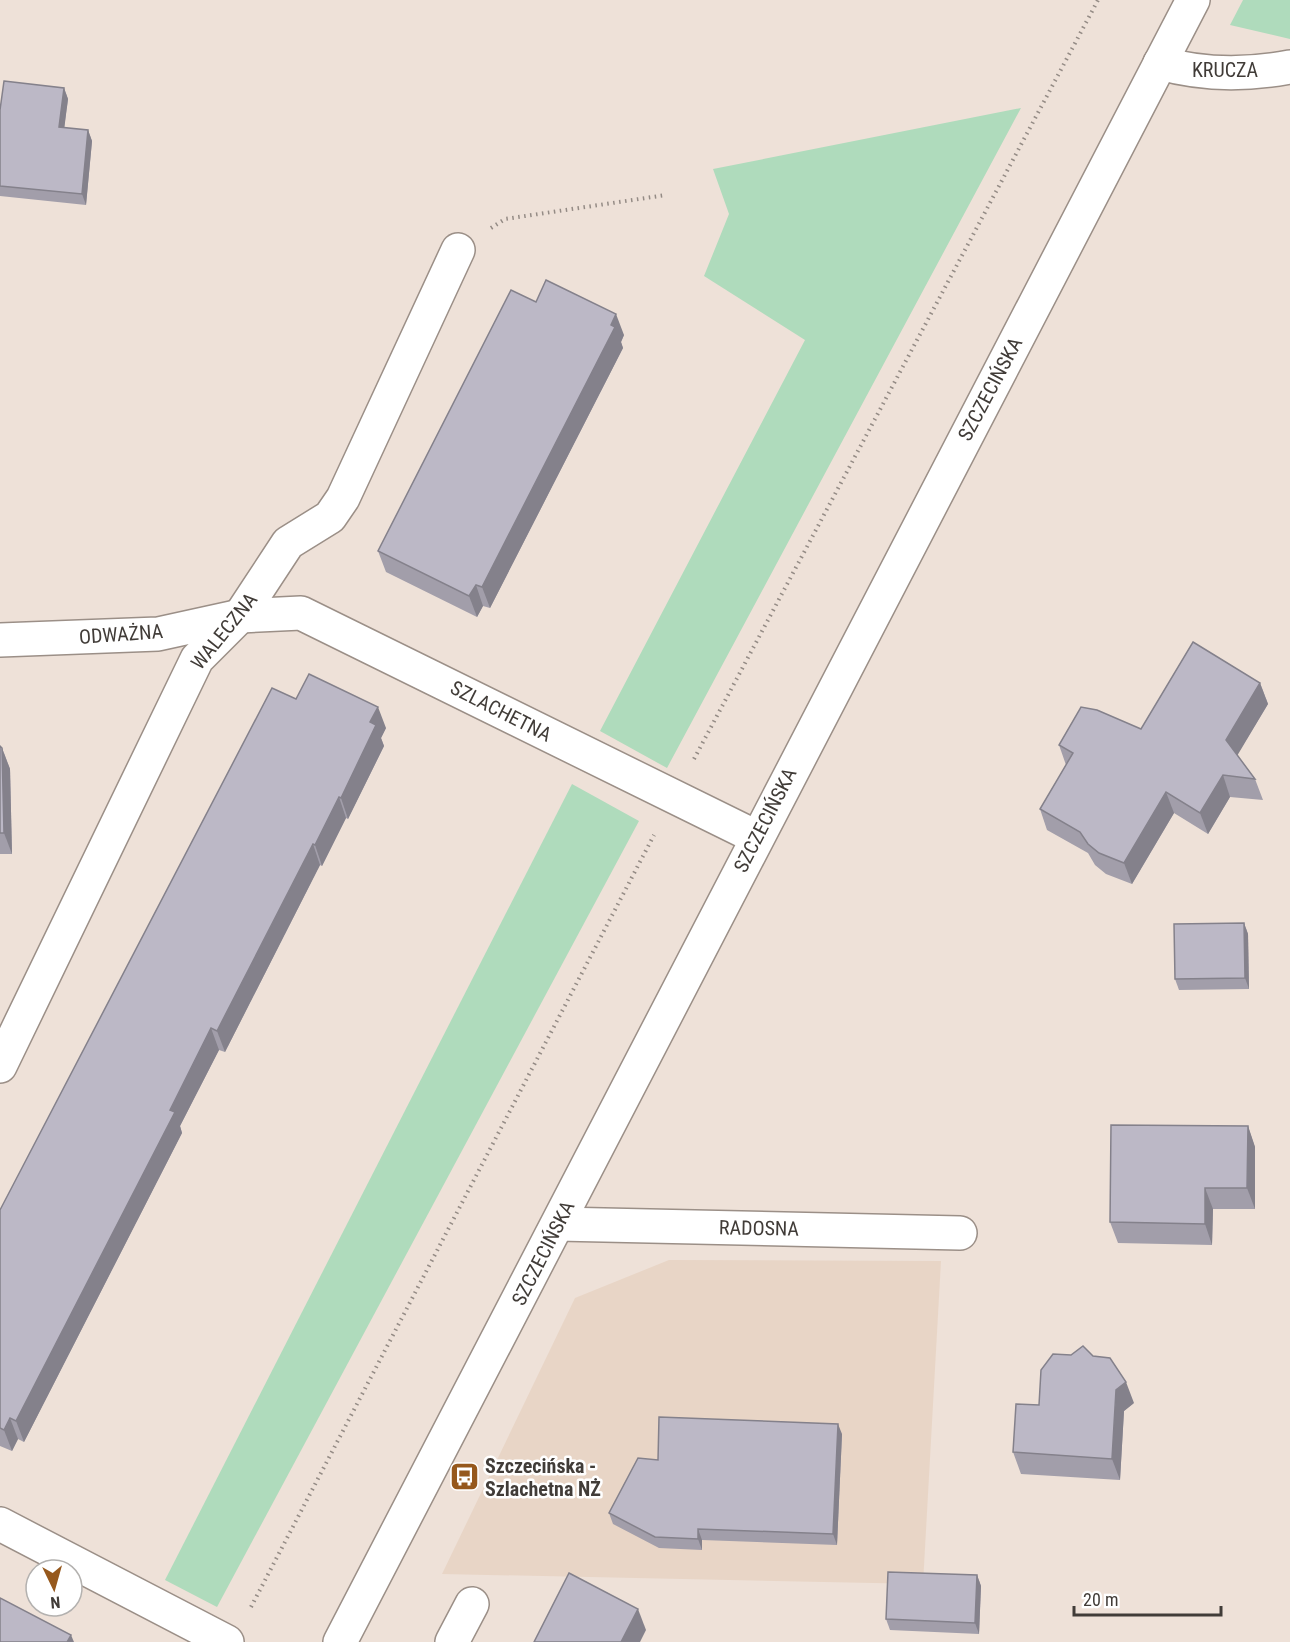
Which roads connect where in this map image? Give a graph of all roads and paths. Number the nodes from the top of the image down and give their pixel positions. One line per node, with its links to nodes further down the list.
1 (1192, 0): 2 (street, SZCZECIŃSKA)
2 (1160, 63): 3 (street, KRUCZA); 8 (street, SZCZECIŃSKA)
3 (1290, 67)
4 (666, 195): 5 (path)
5 (458, 250): 6 (street, WALECZNA)
6 (240, 616): 7 (street, ODWAŻNA); 8 (street, SZLACHETNA); 9 (street, WALECZNA)
7 (0, 640)
8 (756, 837): 10 (street, SZCZECIŃSKA)
9 (0, 1066)
10 (558, 1224): 11 (street, RADOSNA); 15 (street, SZCZECIŃSKA)
11 (960, 1233)
12 (0, 1524): 14 (street)
13 (472, 1604): 16 (street)
14 (227, 1642)
15 (340, 1642)
16 (452, 1642)

